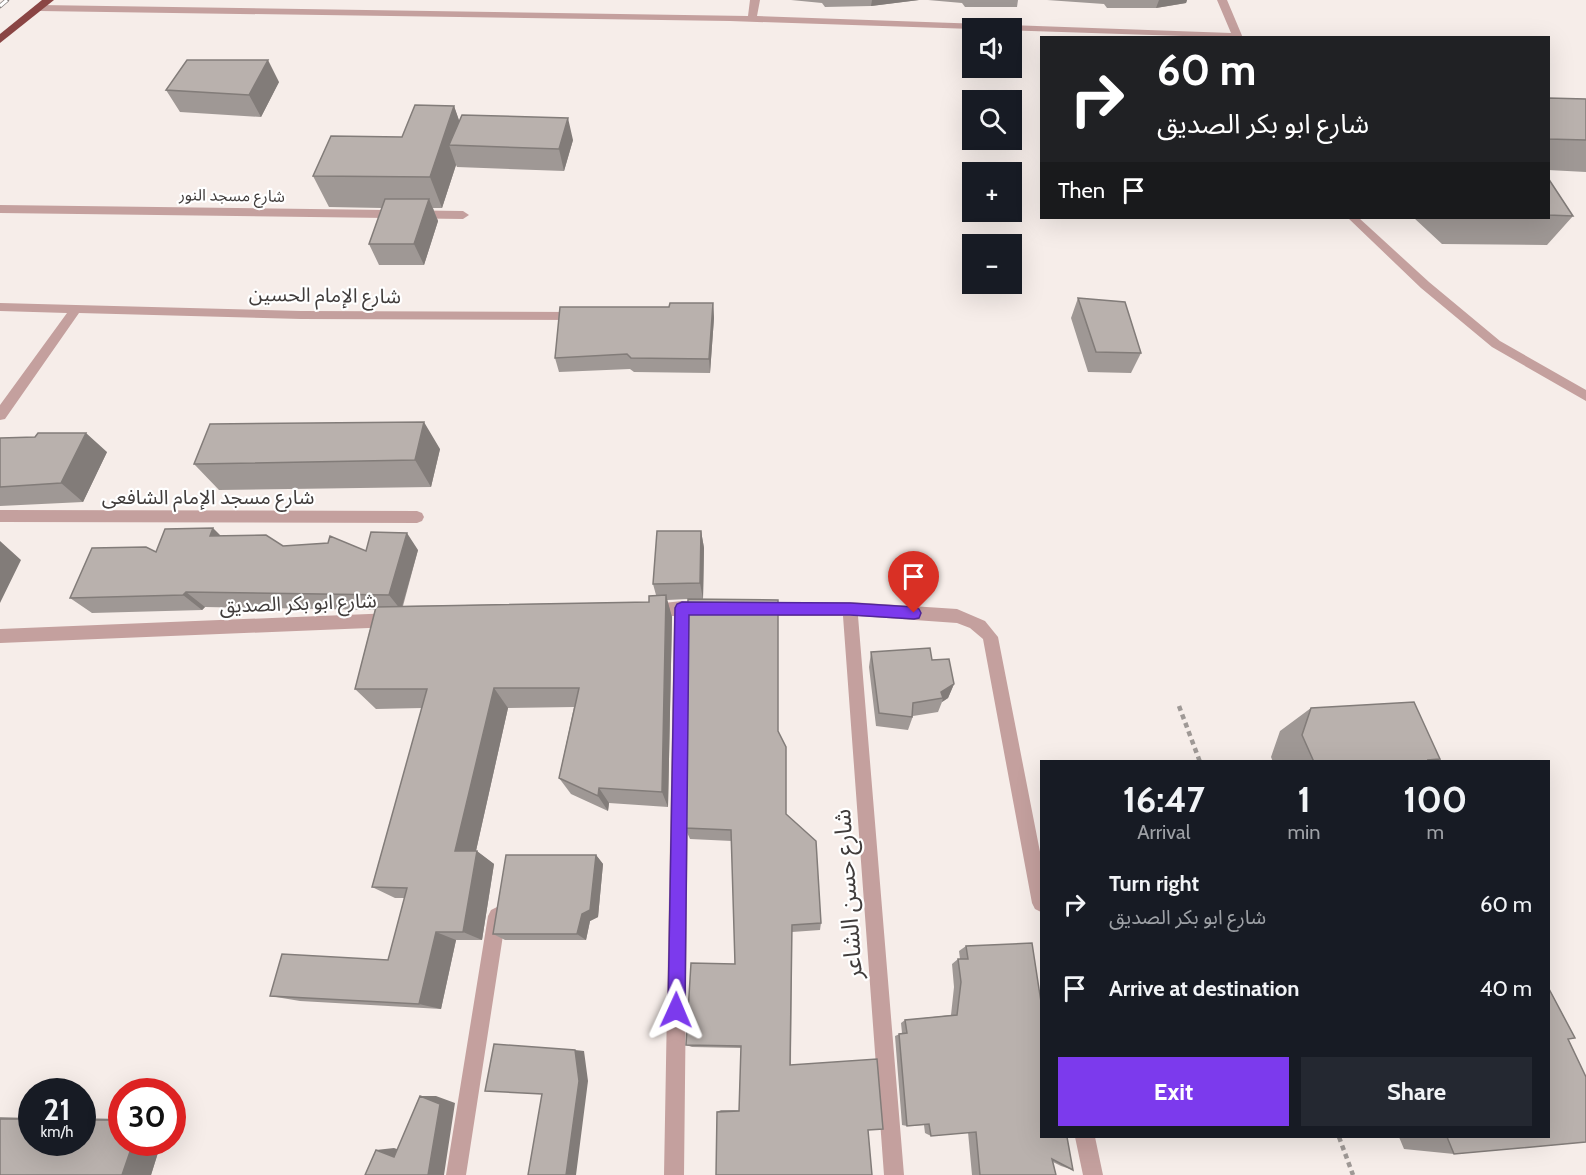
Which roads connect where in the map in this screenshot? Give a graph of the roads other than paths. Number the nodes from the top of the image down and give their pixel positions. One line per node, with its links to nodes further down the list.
1 (755, 0): 4 (street)
2 (1222, 0): 6 (street)
3 (45, 4): 4 (street); 7 (highway)
4 (752, 18): 5 (street)
5 (1212, 36)
6 (1238, 36)
7 (0, 40)
8 (0, 209): 9 (street, شارع مسجد النور)
9 (463, 215)
10 (1354, 219): 14 (street)
11 (0, 306): 12 (street, شارع الإمام الحسين)
12 (76, 309): 13 (street, شارع الإمام الحسين); 15 (street)
13 (592, 316)
14 (1586, 396)
15 (0, 414)
16 (0, 516): 17 (street, شارع مسجد الإمام الشافعى)
17 (417, 516)
18 (682, 608): 19 (street); 20 (street); 27 (street)
19 (850, 609): 23 (street); 28 (street, شارع حسن الشاعر)
20 (634, 610)
21 (407, 620): 22 (street, شارع ابو بكر الصديق)
22 (0, 636)
23 (1040, 898)
24 (500, 899): 26 (street)
25 (1085, 1138): 29 (street)
26 (456, 1175)
27 (674, 1175)
28 (894, 1175)
29 (1093, 1175)

